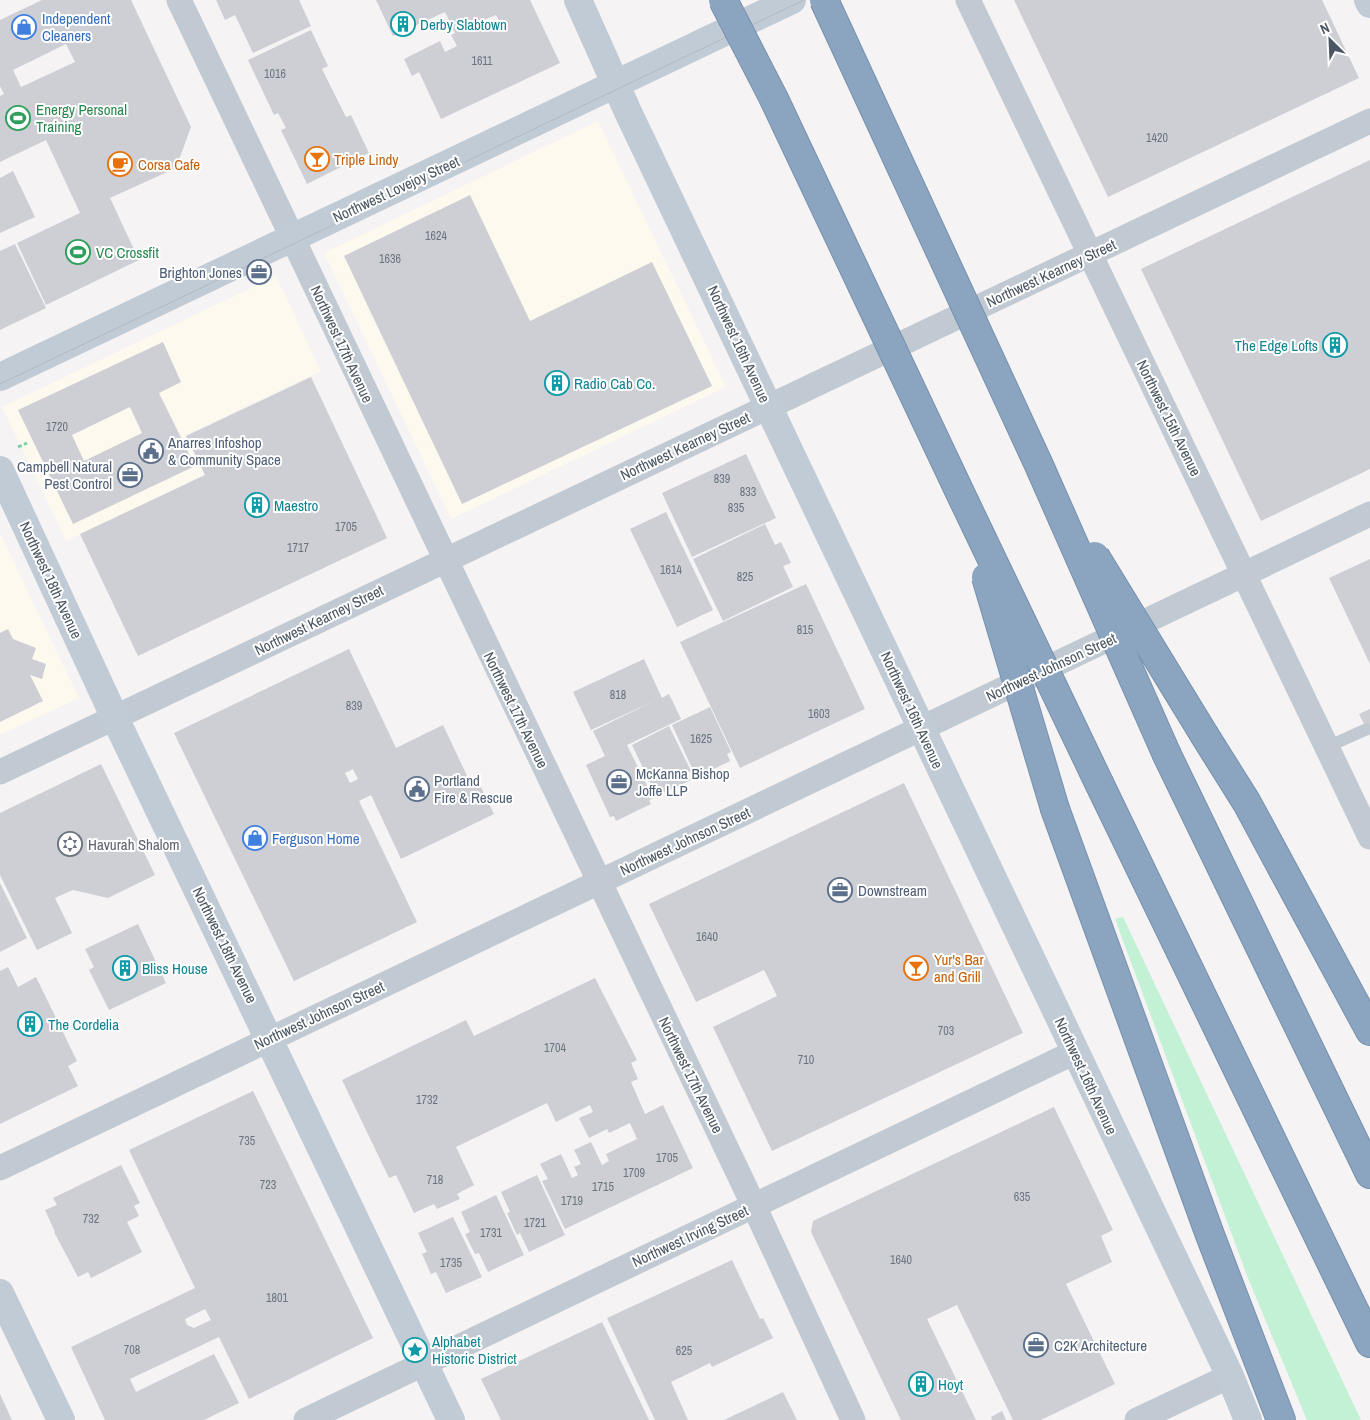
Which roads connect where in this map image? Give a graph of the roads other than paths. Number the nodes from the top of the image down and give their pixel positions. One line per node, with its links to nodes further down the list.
1 (179, 0): 11 (street, Northwest 17th Avenue)
2 (578, 0): 9 (main road, Northwest 16th Avenue)
3 (723, 0): 17 (highway, bridge)
4 (792, 0): 9 (main road, Northwest Lovejoy Street)
5 (824, 0): 15 (highway, bridge)
6 (968, 0): 12 (street, Northwest 15th Avenue)
7 (1368, 0): 8 (main road)
8 (1370, 4)
9 (616, 84): 11 (main road, Northwest Lovejoy Street); 14 (main road, Northwest 16th Avenue)
10 (1370, 121): 12 (street, Northwest Kearney Street)
11 (292, 238): 13 (main road, Northwest Lovejoy Street); 19 (street, Northwest 17th Avenue)
12 (1090, 254): 14 (street, Northwest Kearney Street); 20 (street, Northwest 15th Avenue)
13 (0, 377)
14 (768, 407): 19 (street, Northwest Kearney Street); 22 (main road, Northwest 16th Avenue)
15 (1038, 463): 28 (highway, bridge); 32 (highway, bridge)
16 (0, 470): 21 (main road, Northwest 18th Avenue)
17 (964, 501): 35 (highway, bridge); 44 (highway, bridge)
18 (1370, 514): 20 (street, Northwest Johnson Street)
19 (445, 560): 21 (street, Northwest Kearney Street); 27 (street, Northwest 17th Avenue)
20 (1245, 574): 22 (street, Northwest Johnson Street); 24 (street, Northwest 15th Avenue)
21 (115, 718): 25 (street, Northwest Kearney Street); 29 (main road, Northwest 18th Avenue)
22 (921, 729): 27 (street, Northwest Johnson Street); 30 (main road, Northwest 16th Avenue)
23 (1366, 729): 24 (lane)
24 (1327, 747): 26 (street, Northwest 15th Avenue)
25 (0, 772)
26 (1370, 837)
27 (599, 882): 29 (street, Northwest Johnson Street); 33 (street, Northwest 17th Avenue)
28 (1370, 1031)
29 (270, 1039): 31 (street, Northwest Johnson Street); 36 (main road, Northwest 18th Avenue)
30 (1076, 1052): 33 (street, Northwest Irving Street); 37 (main road, Northwest 16th Avenue)
31 (0, 1168)
32 (1370, 1174)
33 (754, 1206): 36 (street, Northwest Irving Street); 41 (street, Northwest 17th Avenue)
34 (0, 1293): 38 (main road)
35 (1367, 1338)
36 (424, 1364): 39 (street, Northwest Irving Street); 40 (main road, Northwest 18th Avenue)
37 (1230, 1376): 42 (street); 43 (main road, Northwest 16th Avenue)
38 (61, 1420)
39 (306, 1420)
40 (451, 1420)
41 (854, 1420)
42 (1137, 1420)
43 (1248, 1420)
44 (1281, 1420)

